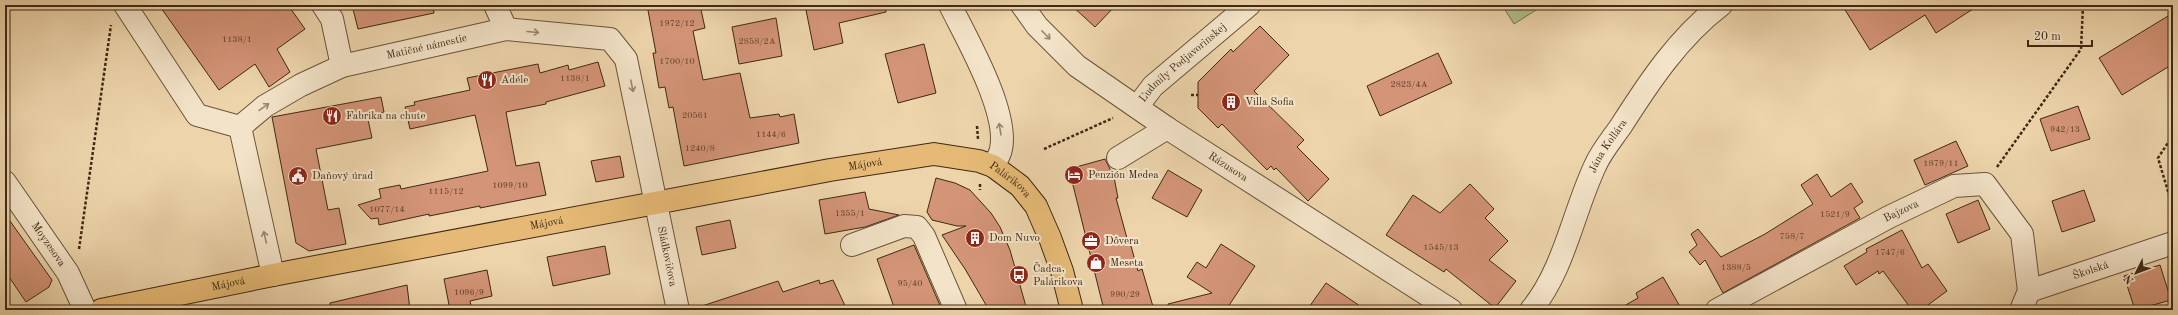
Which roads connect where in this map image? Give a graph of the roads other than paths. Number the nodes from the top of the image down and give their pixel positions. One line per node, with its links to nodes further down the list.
1 (495, 5): 8 (street)
2 (950, 5): 14 (street, Palárikova, one-way to 2)
3 (1022, 5): 10 (street, Rázusova, one-way to 10)
4 (1249, 5): 10 (street, Ľudmily Podjavorinskej)
5 (1721, 5): 27 (street, Jána Kollára)
6 (327, 12): 9 (street)
7 (118, 13): 11 (street)
8 (506, 29): 9 (street, Matičné námestie); 16 (street, Matičné námestie, one-way to 16)
9 (342, 66): 11 (street, Matičné námestie, one-way to 9)
10 (1137, 107): 12 (street, Rázusova)
11 (240, 127): 19 (street, one-way to 11)
12 (1167, 128): 13 (street); 26 (street, Rázusova)
13 (1118, 158)
14 (993, 166): 16 (main road, Májová); 25 (main road, Palárikova)
15 (5, 182): 21 (street, Moyzesova)
16 (657, 203): 19 (main road, Májová); 23 (street, Sládkovičova)
17 (2173, 243): 20 (street, Školská)
18 (852, 245): 24 (street)
19 (273, 275): 22 (main road, Májová)
20 (2025, 300): 28 (street, Bajzova)
21 (85, 310)
22 (101, 310)
23 (678, 310)
24 (956, 310)
25 (1072, 310)
26 (1451, 310)
27 (1531, 310)
28 (1717, 310)

